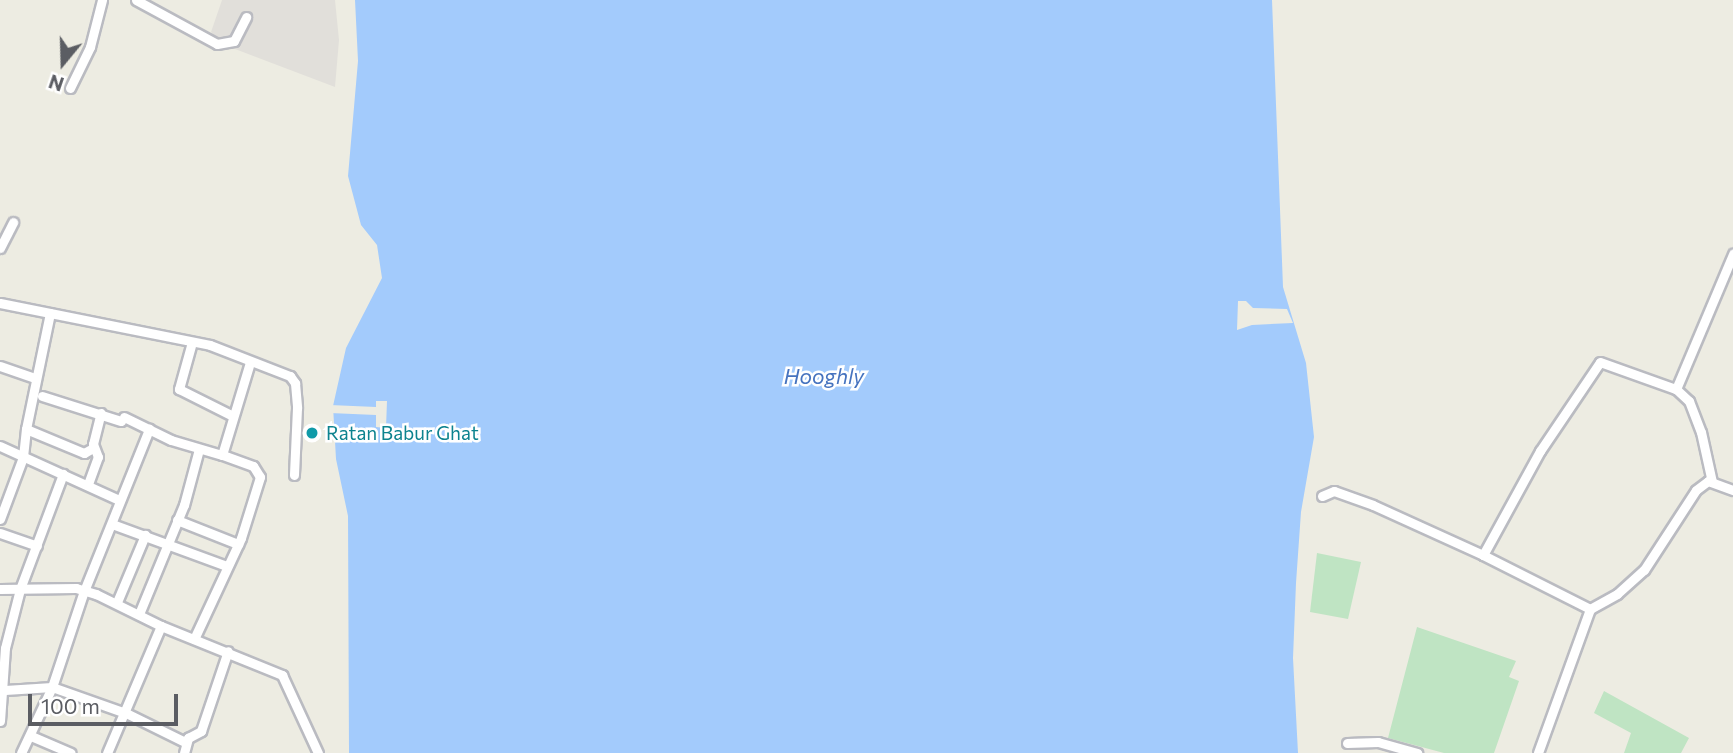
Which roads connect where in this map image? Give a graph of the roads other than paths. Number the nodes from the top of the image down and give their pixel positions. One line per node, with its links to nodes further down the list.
1 (102, 0): 4 (street)
2 (136, 0): 3 (street)
3 (246, 17)
4 (70, 88)
5 (13, 222): 6 (street)
6 (0, 248)
7 (1733, 254): 14 (street)
8 (0, 304): 9 (street)
9 (50, 313): 10 (street); 13 (street)
10 (192, 342): 11 (street); 17 (street)
11 (250, 362): 17 (street); 26 (street)
12 (0, 366): 13 (street)
13 (34, 378): 18 (street)
14 (1676, 389): 27 (street); 40 (street)
15 (42, 396): 16 (street)
16 (101, 413): 19 (street); 21 (street)
17 (233, 416): 23 (street)
18 (26, 429): 21 (street); 24 (street)
19 (149, 429): 22 (street); 31 (street)
20 (0, 446): 24 (street)
21 (93, 447): 28 (street)
22 (199, 449): 23 (street); 33 (street)
23 (222, 455): 38 (street)
24 (23, 457): 25 (street); 32 (street)
25 (64, 474): 28 (street); 39 (street)
26 (294, 475)
27 (1712, 482): 29 (street); 46 (street)
28 (88, 485): 31 (street)
29 (1733, 490)
30 (1322, 496): 40 (street)
31 (119, 500): 34 (street)
32 (0, 519)
33 (177, 520): 37 (street); 38 (street)
34 (112, 524): 36 (street); 44 (street)
35 (0, 533): 39 (street)
36 (145, 535): 37 (street); 45 (street)
37 (167, 544): 41 (street); 47 (street)
38 (238, 544): 41 (street)
39 (37, 546): 43 (street)
40 (1483, 555): 46 (street)
41 (227, 566): 49 (street)
42 (0, 589): 43 (street)
43 (20, 589): 44 (street); 52 (street)
44 (84, 590): 45 (street); 51 (street)
45 (117, 602): 47 (street)
46 (1590, 609): 64 (street)
47 (139, 614): 48 (street)
48 (161, 626): 49 (street); 53 (street)
49 (194, 639): 50 (street)
50 (228, 651): 56 (street); 62 (street)
51 (52, 687): 52 (street); 53 (street); 55 (street)
52 (3, 694): 54 (street)
53 (126, 713): 56 (street); 60 (street)
54 (0, 721)
55 (31, 736): 58 (street); 59 (street)
56 (185, 742): 61 (street)
57 (1347, 743): 63 (street)
58 (21, 753)
59 (71, 753)
60 (107, 753)
61 (184, 753)
62 (318, 753)
63 (1417, 753)
64 (1538, 753)

